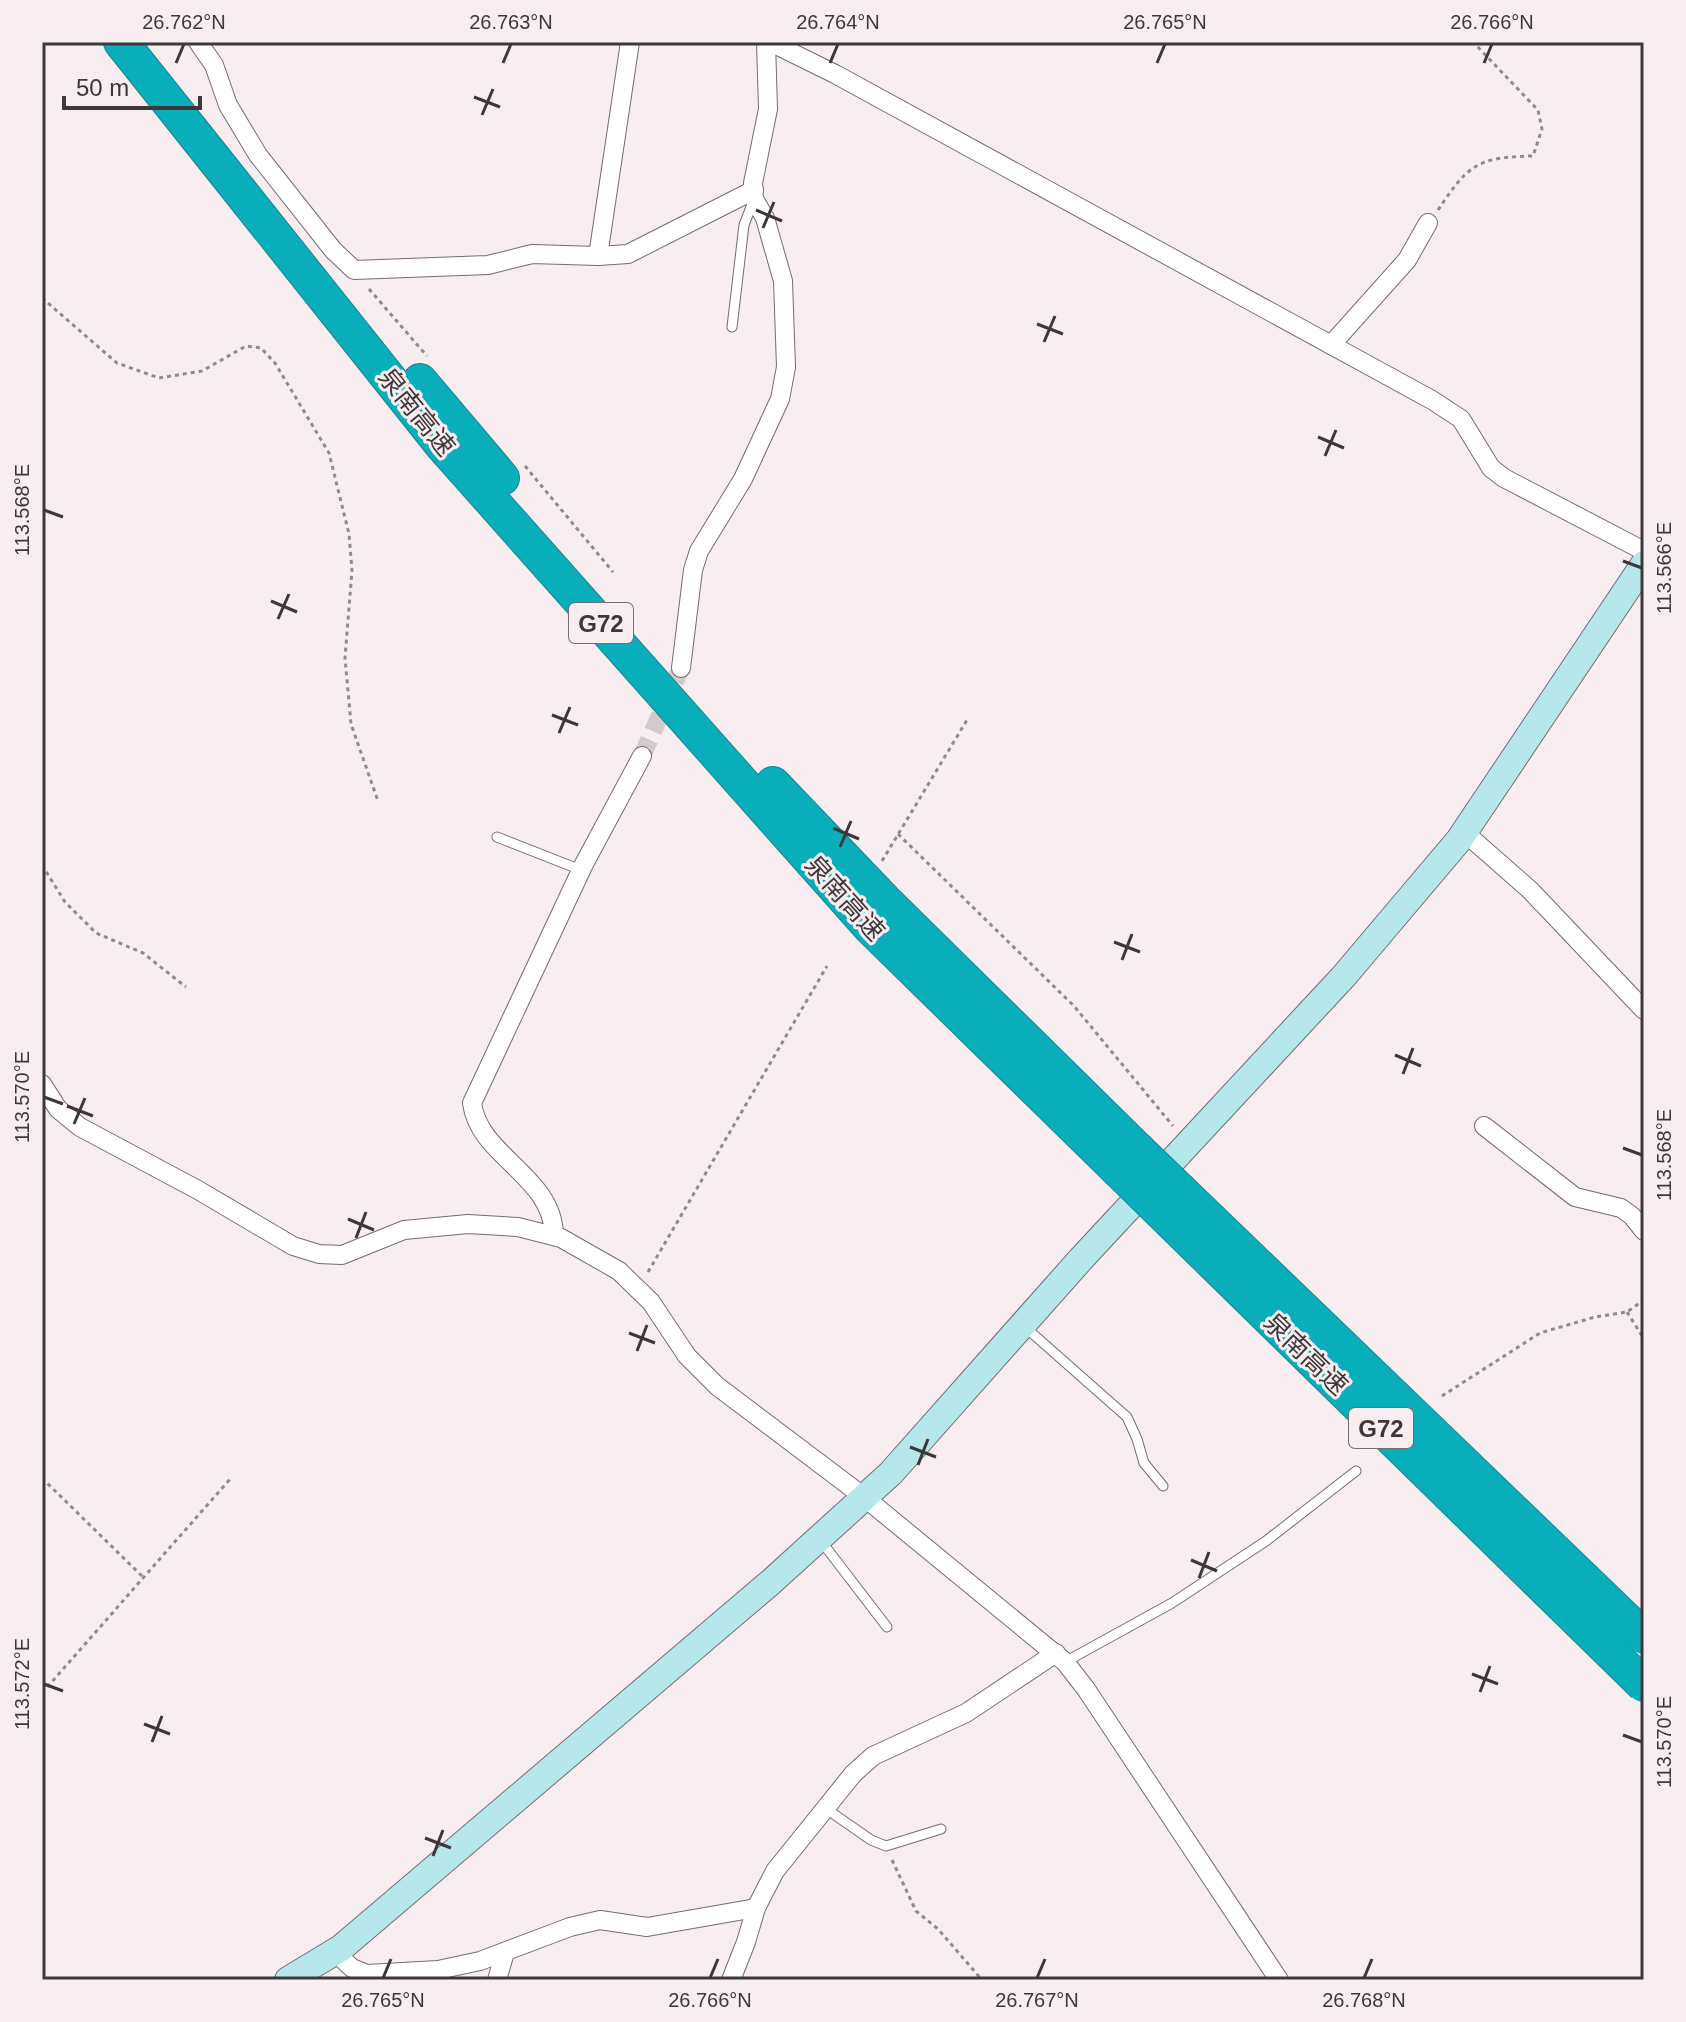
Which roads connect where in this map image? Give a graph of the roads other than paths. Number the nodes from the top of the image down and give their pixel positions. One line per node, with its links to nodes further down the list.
1 (121, 42): 21 (highway, 泉南高速 / G72)
2 (150, 42): 21 (highway, 泉南高速 / G72)
3 (198, 42): 8 (street)
4 (630, 42): 8 (street)
5 (768, 42): 6 (street); 10 (street)
6 (754, 194): 8 (street); 9 (lane); 13 (street)
7 (1428, 223): 10 (street)
8 (598, 256)
9 (732, 327)
10 (1331, 345): 11 (street)
11 (1644, 551)
12 (1644, 564): 15 (street)
13 (681, 668)
14 (642, 756): 17 (street)
15 (1464, 832): 18 (street); 24 (street)
16 (497, 837): 17 (lane)
17 (581, 870): 23 (street)
18 (1644, 1010)
19 (42, 1084): 23 (street)
20 (1484, 1126): 22 (street)
21 (1128, 1160): 30 (highway, 泉南高速 / G72, bridge); 32 (highway, 泉南高速 / G72, bridge)
22 (1644, 1231)
23 (554, 1236): 27 (street)
24 (1022, 1325): 26 (lane); 27 (street)
25 (1356, 1471): 31 (lane)
26 (1163, 1486)
27 (864, 1497): 28 (street); 31 (street)
28 (819, 1538): 29 (lane); 36 (street)
29 (887, 1627)
30 (1644, 1637)
31 (1060, 1657): 33 (street); 41 (street)
32 (1644, 1685)
33 (825, 1808): 34 (lane); 35 (street)
34 (941, 1829)
35 (756, 1908): 37 (street); 40 (street)
36 (335, 1952): 37 (street); 38 (street)
37 (505, 1952): 39 (street)
38 (288, 1980)
39 (497, 1980)
40 (731, 1980)
41 (1279, 1980)

